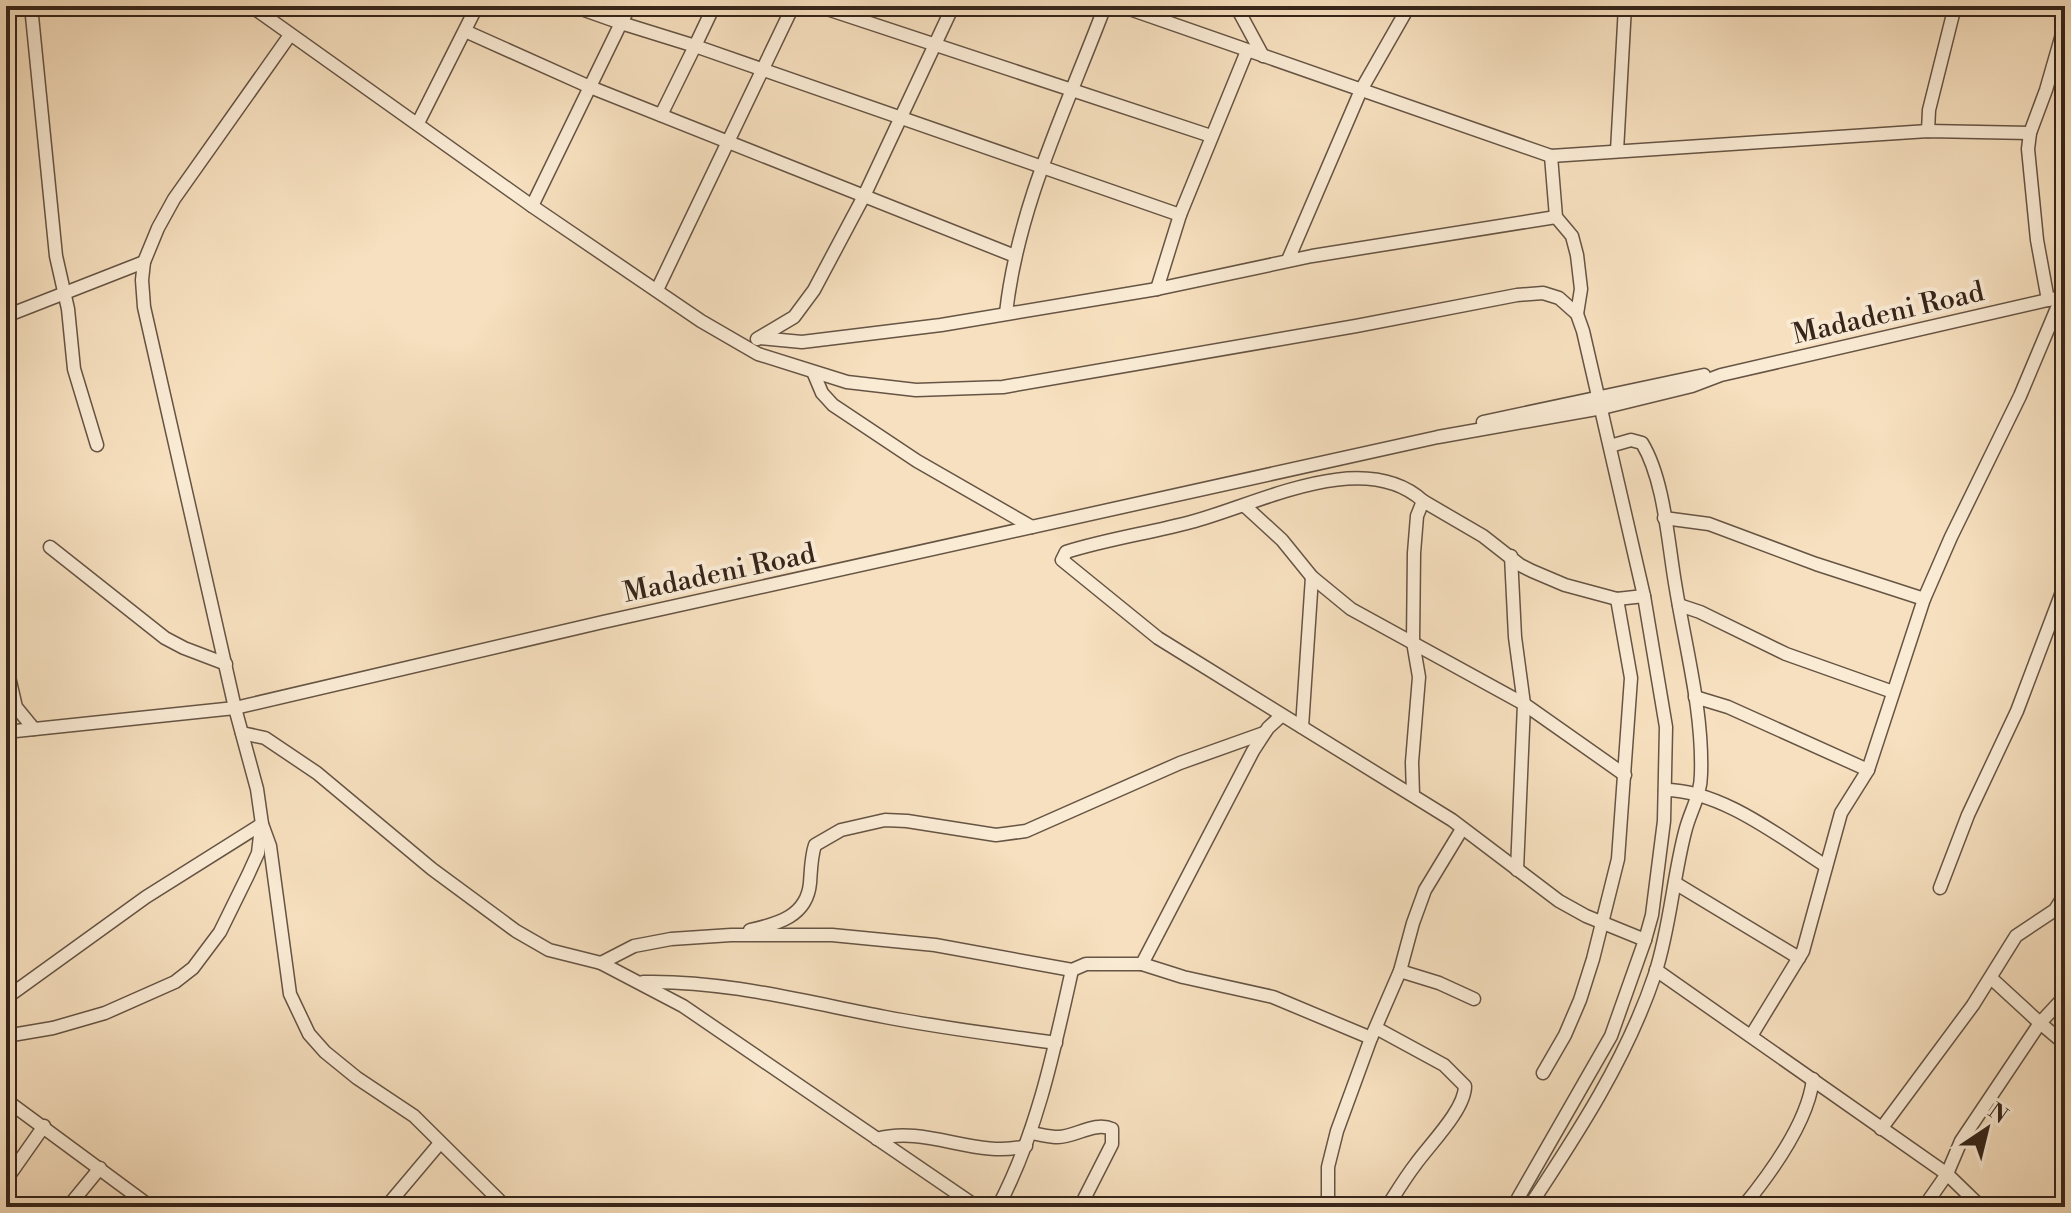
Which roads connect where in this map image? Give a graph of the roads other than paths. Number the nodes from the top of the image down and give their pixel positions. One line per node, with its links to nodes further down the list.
1 (31, 6): 48 (street)
2 (251, 6): 19 (street)
3 (477, 6): 18 (street)
4 (573, 6): 16 (street)
5 (630, 6): 16 (street)
6 (714, 6): 21 (street)
7 (793, 6): 25 (street)
8 (818, 6): 20 (street)
9 (953, 6): 20 (street)
10 (1105, 6): 28 (street)
11 (1121, 6): 22 (street)
12 (1236, 6): 23 (street)
13 (1409, 6): 27 (street)
14 (1625, 6): 36 (street)
15 (1955, 6): 32 (street)
16 (621, 23): 21 (street); 26 (street)
17 (2065, 24): 24 (street)
18 (465, 31): 26 (street); 31 (street)
19 (290, 35): 31 (street); 45 (street)
20 (935, 43): 28 (street); 30 (street)
21 (695, 46): 25 (street); 29 (street)
22 (1247, 51): 23 (street); 34 (street)
23 (1263, 56): 27 (street)
24 (2059, 68): 33 (street)
25 (763, 69): 30 (street); 35 (street)
26 (590, 87): 29 (street); 40 (street)
27 (1361, 90): 37 (street); 44 (street)
28 (1073, 92): 34 (street); 38 (street)
29 (661, 115): 35 (street)
30 (901, 119): 38 (street); 39 (street)
31 (418, 123): 40 (street)
32 (1928, 131): 33 (street); 36 (street)
33 (2030, 133): 50 (street)
34 (1211, 136): 41 (street)
35 (729, 142): 39 (street); 47 (street)
36 (1617, 151): 37 (street)
37 (1551, 156): 42 (street)
38 (1042, 167): 41 (street); 43 (street)
39 (864, 196): 43 (street); 55 (street)
40 (532, 206): 47 (street)
41 (1180, 215): 46 (street)
42 (1556, 217): 44 (street); 53 (street)
43 (1015, 256): 52 (street)
44 (1288, 260): 46 (street)
45 (144, 262): 48 (street); 75 (street)
46 (1157, 289): 52 (street)
47 (657, 290): 56 (street)
48 (64, 292): 54 (street); 59 (street)
49 (2064, 296): 50 (street, Madadeni Road); 51 (street)
50 (2048, 300): 58 (street, Madadeni Road)
51 (2060, 311): 71 (street)
52 (1006, 313): 55 (street)
53 (1577, 314): 57 (street); 58 (street)
54 (6, 316)
55 (759, 338): 56 (street)
56 (741, 346): 57 (street)
57 (814, 374): 64 (street)
58 (1601, 402): 60 (street); 64 (street, Madadeni Road)
59 (97, 445)
60 (1610, 446): 63 (street); 69 (street)
61 (1423, 501): 62 (street); 66 (street); 73 (street)
62 (1246, 507): 67 (street); 80 (street)
63 (1664, 518): 71 (street); 72 (street)
64 (1032, 527): 79 (street, Madadeni Road)
65 (50, 547): 75 (street)
66 (1511, 556): 70 (street); 78 (street)
67 (1312, 577): 73 (street); 81 (street)
68 (2065, 584): 96 (street)
69 (1644, 596): 70 (street); 88 (street)
70 (1617, 599): 87 (street)
71 (1924, 599): 76 (street)
72 (1679, 605): 76 (street); 77 (street)
73 (1413, 642): 78 (street); 89 (street)
74 (6, 664): 82 (street)
75 (226, 664): 79 (street)
76 (1893, 692): 86 (street)
77 (1695, 697): 86 (street); 90 (street)
78 (1524, 704): 87 (street); 94 (street)
79 (235, 708): 82 (street, Madadeni Road); 84 (street)
80 (1281, 716): 81 (street); 85 (street)
81 (1302, 727): 89 (street)
82 (34, 729): 83 (street, Madadeni Road)
83 (6, 732)
84 (242, 733): 91 (street); 103 (street)
85 (1264, 733): 100 (street); 104 (street)
86 (1868, 770): 93 (street)
87 (1625, 775): 99 (street)
88 (1665, 790): 90 (street); 101 (street)
89 (1413, 795): 92 (street)
90 (1700, 795): 93 (street); 95 (street)
91 (262, 824): 111 (street); 115 (street); 126 (street)
92 (1462, 829): 94 (street); 107 (street)
93 (1826, 866): 102 (street)
94 (1517, 870): 99 (street)
95 (1675, 883): 102 (street); 106 (street)
96 (1940, 888)
97 (2065, 894): 98 (street)
98 (2060, 914): 108 (street)
99 (1602, 923): 101 (street); 119 (street)
100 (731, 935): 103 (street); 105 (street)
101 (1645, 940): 139 (street)
102 (1799, 958): 116 (street)
103 (601, 963): 109 (street)
104 (1142, 964): 105 (street); 114 (street)
105 (1072, 970): 117 (street)
106 (1656, 970): 116 (street); 140 (street)
107 (1400, 971): 112 (street); 114 (street)
108 (1991, 978): 113 (street); 123 (street)
109 (639, 982): 117 (street); 124 (street)
110 (2065, 996): 113 (street)
111 (6, 998)
112 (1474, 999)
113 (2040, 1023): 118 (street); 128 (street)
114 (1374, 1033): 137 (street); 138 (street)
115 (6, 1036)
116 (1751, 1036): 120 (street)
117 (1056, 1043): 125 (street)
118 (2065, 1044)
119 (1543, 1073)
120 (1813, 1079): 123 (street); 141 (street)
121 (6, 1100): 122 (street)
122 (44, 1126): 127 (street); 129 (street)
123 (1881, 1129): 128 (street)
124 (877, 1139): 125 (street); 130 (street)
125 (1028, 1140): 135 (street); 136 (street)
126 (440, 1143): 133 (street); 134 (street)
127 (100, 1168): 131 (street); 132 (street)
128 (1947, 1174): 142 (street); 143 (street)
129 (6, 1180)
130 (973, 1206)
131 (68, 1207)
132 (149, 1207)
133 (386, 1207)
134 (506, 1207)
135 (998, 1207)
136 (1080, 1207)
137 (1328, 1207)
138 (1387, 1207)
139 (1513, 1207)
140 (1529, 1207)
141 (1743, 1207)
142 (1924, 1207)
143 (1981, 1207)

